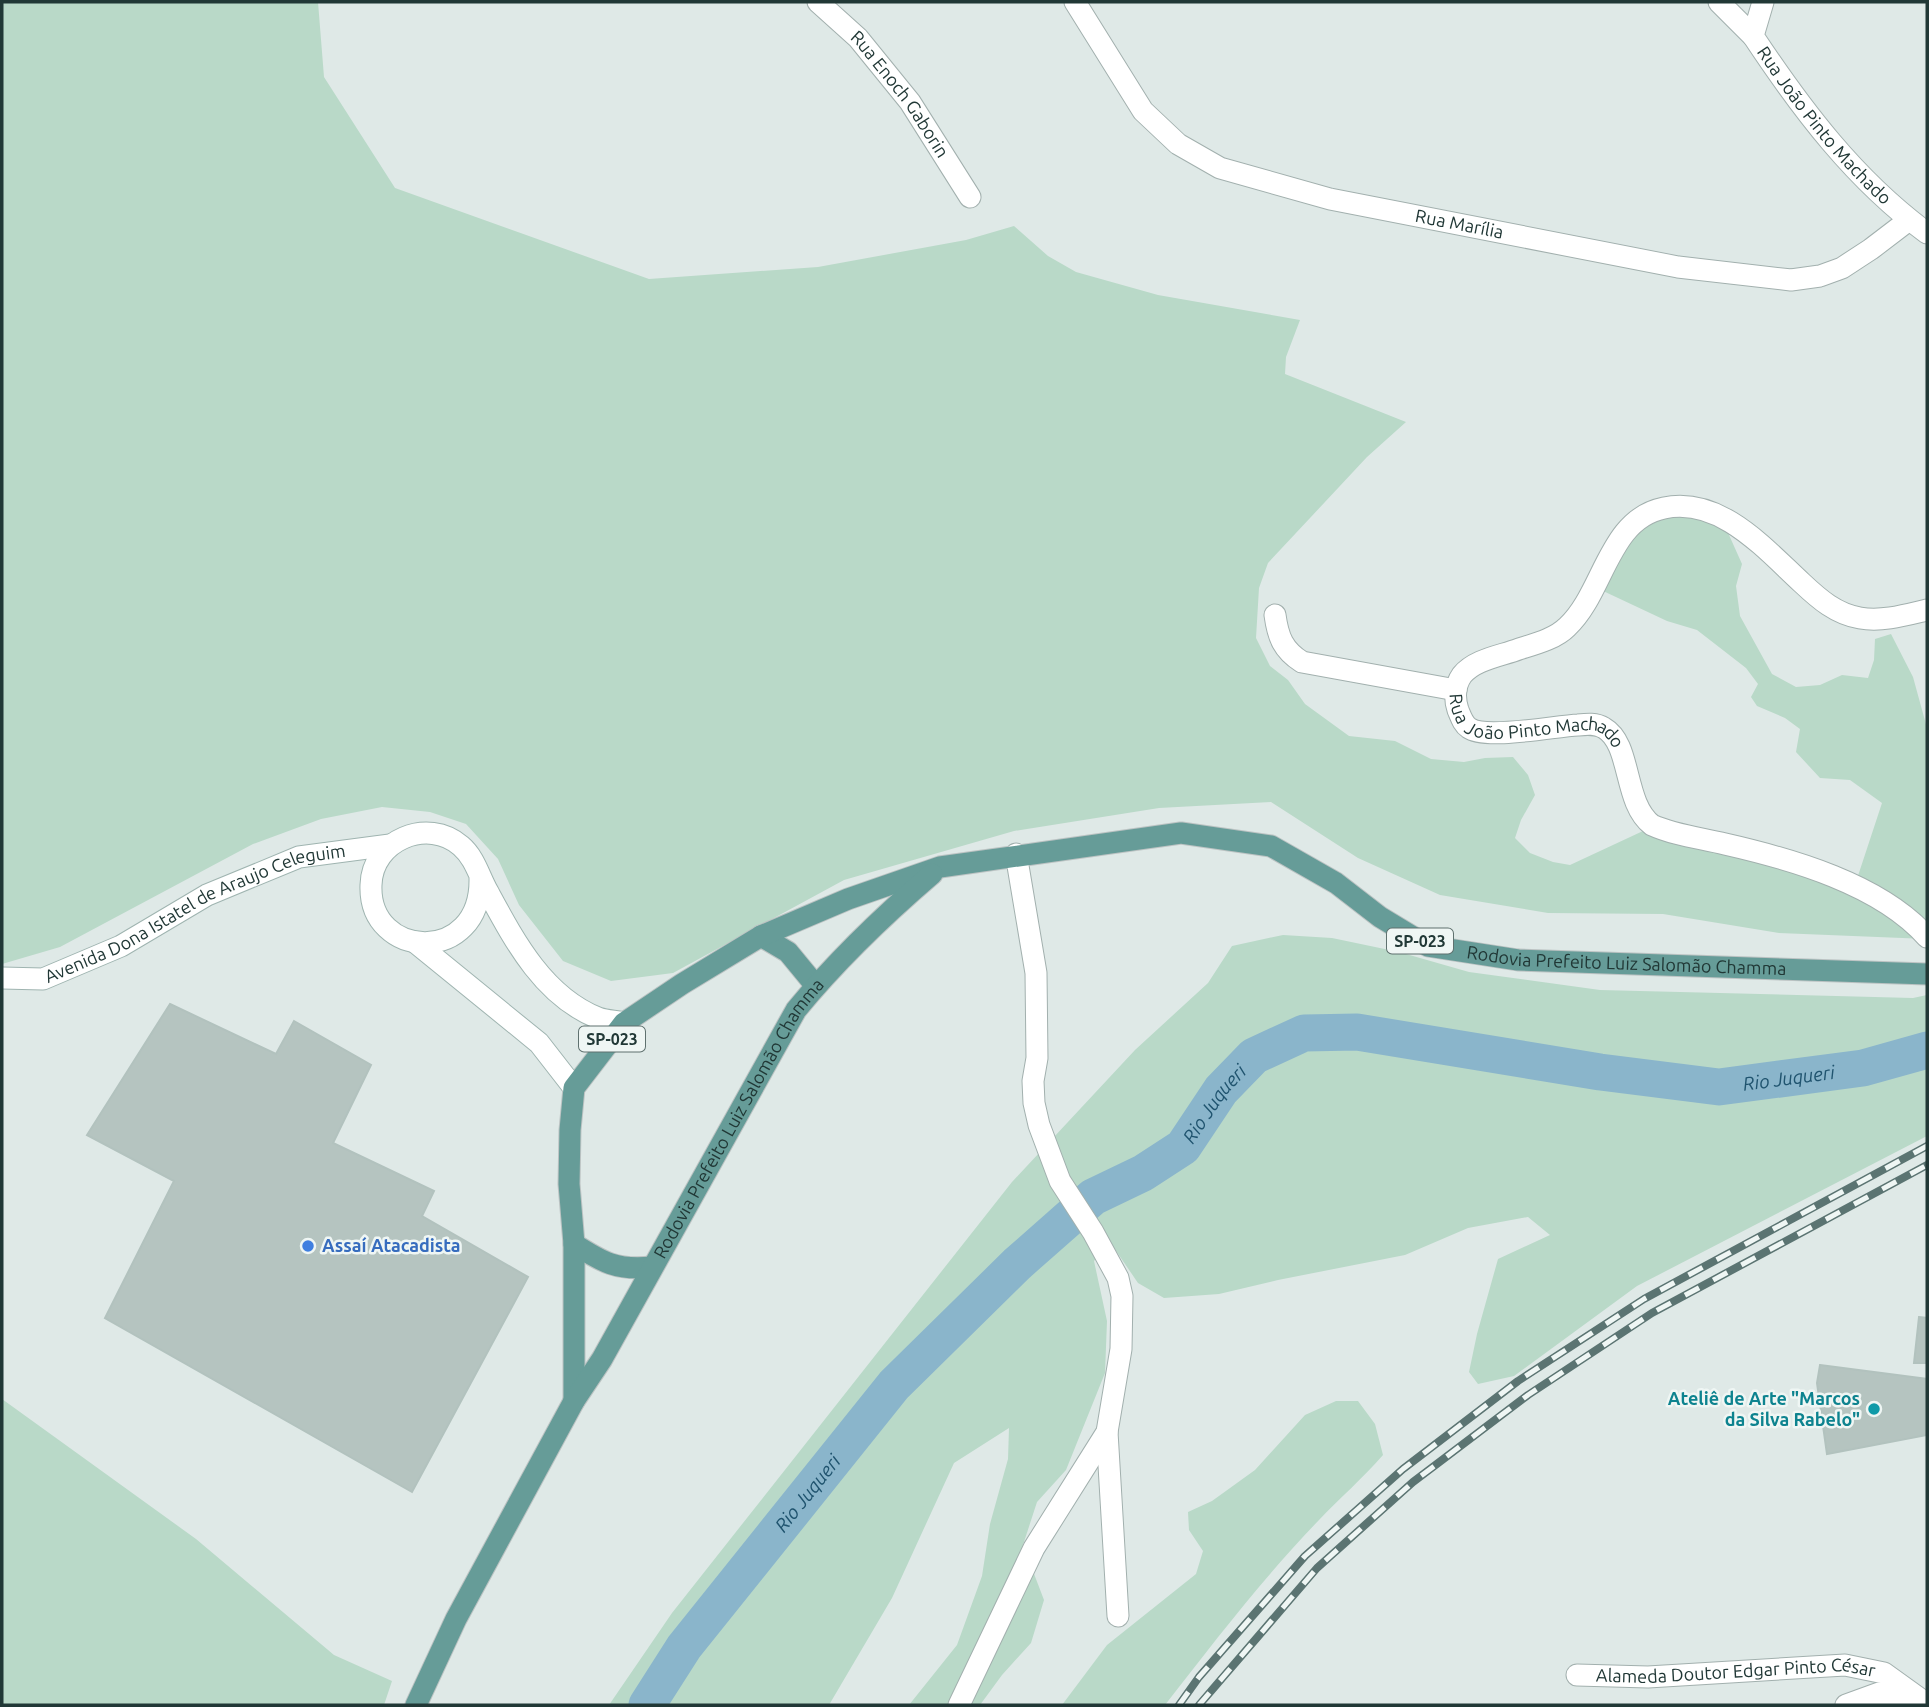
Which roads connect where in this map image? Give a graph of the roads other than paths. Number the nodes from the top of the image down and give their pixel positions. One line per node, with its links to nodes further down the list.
1 (818, 2): 6 (street, Rua Enoch Gaborin)
2 (1075, 2): 7 (street, Rua Marília)
3 (1719, 2): 5 (street)
4 (1763, 2): 5 (street, Rua João Pinto Machado)
5 (1753, 36): 7 (street, Rua João Pinto Machado)
6 (970, 197)
7 (1909, 220): 8 (street, Rua João Pinto Machado)
8 (1927, 233)
9 (1927, 610): 11 (street, Rua João Pinto Machado)
10 (1275, 615): 11 (street)
11 (1455, 690): 17 (street, Rua João Pinto Machado)
12 (390, 845): 15 (street); 18 (street); 20 (street, Avenida Dona Istatel de Araujo Celeguim)
13 (1016, 855): 14 (main road, Rodovia Prefeito Luiz Salomão Chamma / SP-023); 19 (main road, Rodovia Prefeito Luiz Salomão Chamma / SP-023); 27 (street)
14 (940, 867): 16 (main road, Rodovia Prefeito Luiz Salomão Chamma / SP-023); 21 (main road, Rodovia Prefeito Luiz Salomão Chamma)
15 (480, 878): 18 (street); 22 (street)
16 (761, 936): 21 (main road); 22 (main road, Rodovia Prefeito Luiz Salomão Chamma / SP-023)
17 (1927, 937)
18 (415, 942): 23 (street)
19 (1927, 974)
20 (2, 978)
21 (816, 986): 25 (main road, Rodovia Prefeito Luiz Salomão Chamma)
22 (624, 1023): 23 (main road, Rodovia Prefeito Luiz Salomão Chamma / SP-023)
23 (575, 1088): 24 (main road, Rodovia Prefeito Luiz Salomão Chamma)
24 (574, 1244): 25 (main road); 26 (main road, Rodovia Prefeito Luiz Salomão Chamma)
25 (652, 1267): 26 (main road, Rodovia Prefeito Luiz Salomão Chamma)
26 (575, 1401): 31 (main road, Rodovia Prefeito Luiz Salomão Chamma)
27 (1107, 1432): 28 (street); 32 (street)
28 (1118, 1616)
29 (1577, 1675): 30 (street, Alameda Doutor Edgar Pinto César)
30 (1927, 1704): 33 (street)
31 (416, 1705)
32 (959, 1705)
33 (1846, 1705)

